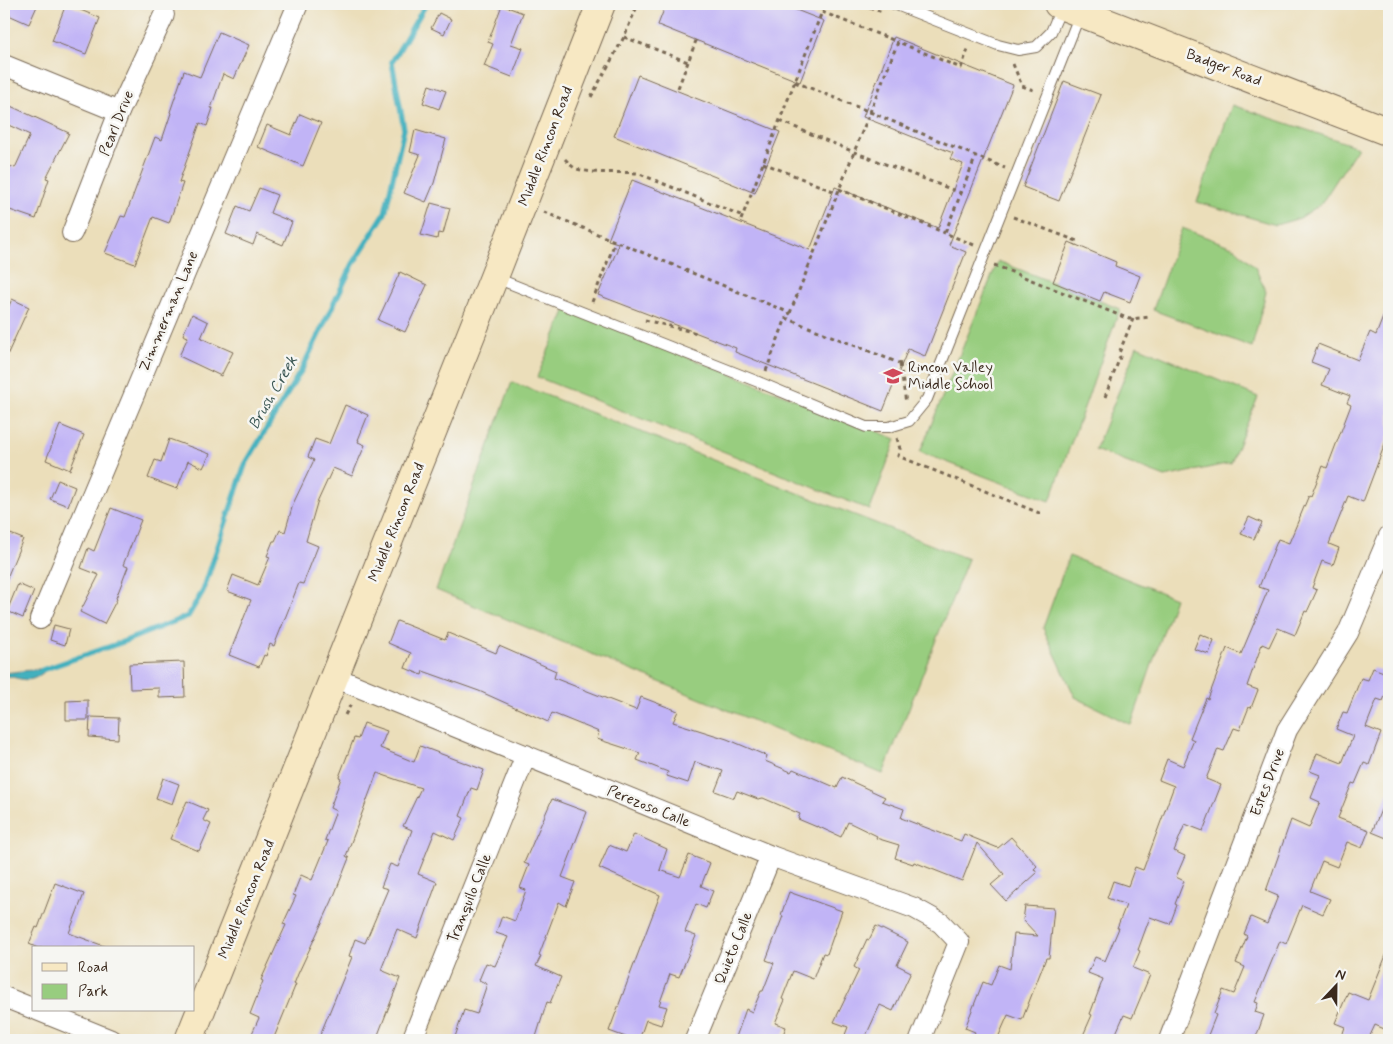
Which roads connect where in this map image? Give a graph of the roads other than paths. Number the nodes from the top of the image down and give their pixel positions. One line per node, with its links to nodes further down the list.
1 (298, 4): 12 (street, Zimmerman Lane)
2 (601, 4): 10 (street, Middle Rincon Road)
3 (894, 4): 4 (lane)
4 (1067, 7): 8 (street, Badger Road); 10 (lane)
5 (164, 15): 7 (street, Pearl Drive)
6 (4, 65): 7 (street)
7 (119, 112): 9 (street, Pearl Drive)
8 (1389, 132)
9 (72, 233)
10 (494, 277): 13 (street, Middle Rincon Road)
11 (1389, 536): 24 (street, Estes Drive)
12 (40, 619)
13 (334, 677): 14 (street, Perezoso Calle); 20 (street, Middle Rincon Road)
14 (526, 755): 15 (street, Perezoso Calle); 21 (street, Tranquilo Calle)
15 (771, 856): 22 (street, Quieto Calle); 23 (street, Perezoso Calle)
16 (4, 997): 17 (street)
17 (32, 1009)
18 (40, 1012): 19 (street)
19 (112, 1040)
20 (190, 1040)
21 (412, 1040)
22 (696, 1040)
23 (920, 1040)
24 (1169, 1040)

